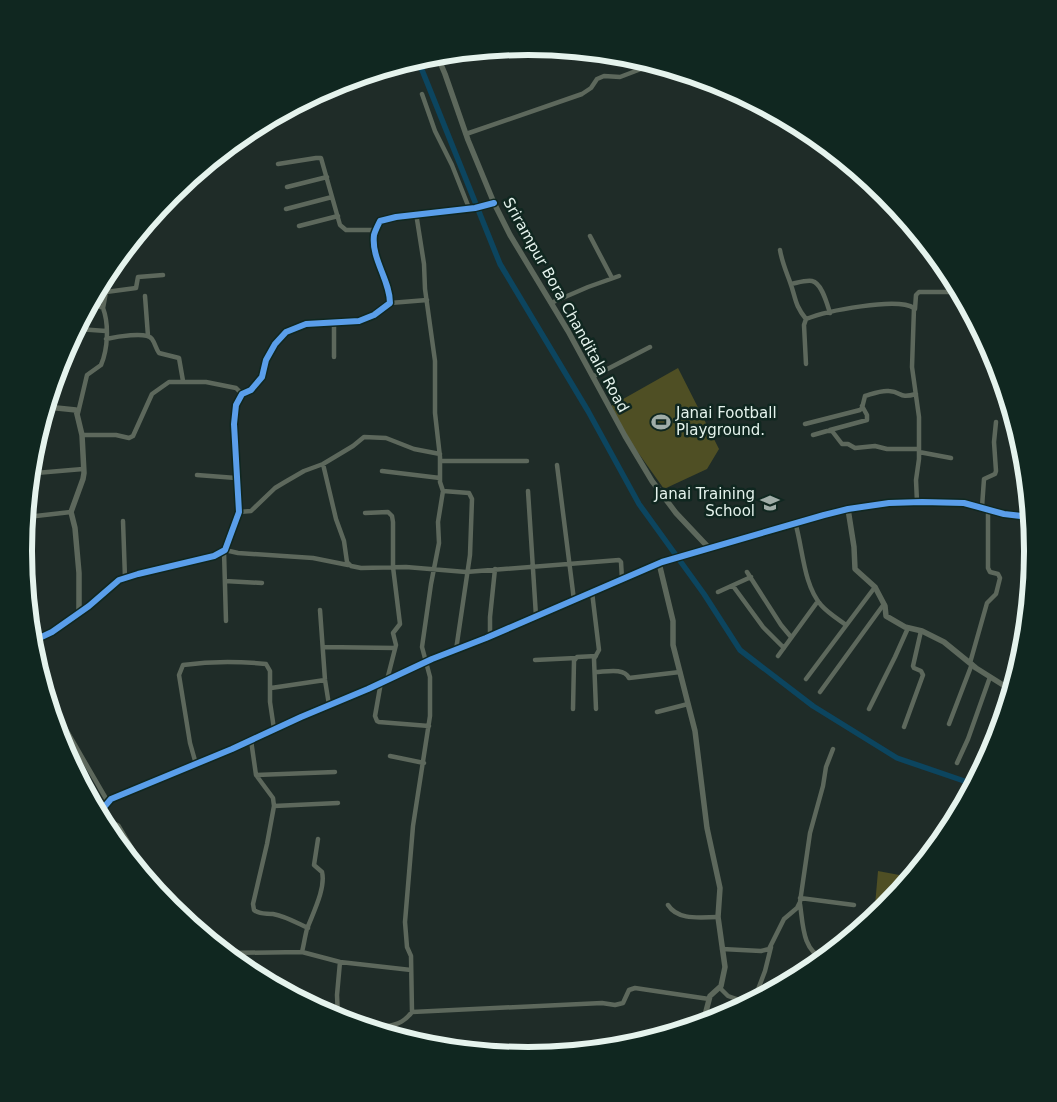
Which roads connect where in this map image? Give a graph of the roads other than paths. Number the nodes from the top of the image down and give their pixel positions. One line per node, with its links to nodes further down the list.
1 (441, 63): 4 (street, Srirampur Bora Chanditala Road)
2 (642, 69): 4 (street)
3 (422, 94): 10 (street)
4 (466, 134): 9 (street, Srirampur Bora Chanditala Road)
5 (278, 164): 6 (street)
6 (327, 177): 7 (street); 8 (street)
7 (287, 187)
8 (332, 197): 11 (street); 13 (street)
9 (494, 204): 10 (street); 26 (street, Srirampur Bora Chanditala Road)
10 (472, 208): 12 (street)
11 (286, 209)
12 (416, 214): 15 (street); 24 (street)
13 (338, 216): 14 (street); 15 (street)
14 (299, 226)
15 (376, 230): 25 (street)
16 (590, 236): 20 (street)
17 (780, 250): 21 (street)
18 (163, 275): 28 (street)
19 (619, 276): 20 (street)
20 (612, 278): 26 (street)
21 (791, 284): 30 (street); 31 (street)
22 (951, 292): 29 (street)
23 (145, 296): 35 (street)
24 (427, 300): 25 (street); 53 (street)
25 (390, 303): 32 (street)
26 (551, 303): 40 (street, Srirampur Bora Chanditala Road)
27 (98, 306): 28 (street)
28 (103, 308): 34 (street)
29 (914, 310): 30 (street); 43 (street)
30 (830, 313): 31 (street)
31 (806, 319): 39 (street)
32 (334, 323): 38 (street); 42 (street)
33 (85, 330): 34 (street)
34 (106, 331): 36 (street)
35 (148, 336): 36 (street); 41 (street)
36 (106, 339): 46 (street)
37 (650, 348): 40 (street)
38 (334, 357)
39 (806, 364)
40 (594, 376): 77 (street, Srirampur Bora Chanditala Road)
41 (182, 381): 42 (street); 50 (street)
42 (242, 394): 63 (street)
43 (916, 394): 44 (street); 52 (street)
44 (862, 406): 48 (street); 49 (street)
45 (54, 407): 46 (street)
46 (78, 413): 50 (street)
47 (996, 422): 68 (street)
48 (805, 424)
49 (829, 430): 51 (street); 52 (street)
50 (82, 435): 59 (street)
51 (813, 435)
52 (919, 450): 54 (street); 67 (street)
53 (440, 454): 55 (street); 57 (street)
54 (951, 458)
55 (440, 461): 56 (street); 64 (street)
56 (527, 461)
57 (323, 464): 71 (street); 80 (street)
58 (558, 466): 81 (street)
59 (84, 469): 61 (street); 70 (street)
60 (382, 471): 64 (street)
61 (39, 473)
62 (197, 475): 63 (street)
63 (236, 478): 71 (street)
64 (440, 478): 65 (street)
65 (443, 491): 84 (street); 86 (street)
66 (528, 491): 82 (street)
67 (917, 502): 68 (street); 69 (street)
68 (985, 508): 74 (street); 119 (street)
69 (848, 509): 76 (street); 94 (street)
70 (71, 512): 73 (street); 101 (street)
71 (239, 512): 78 (street)
72 (364, 513): 83 (street)
73 (34, 516)
74 (1023, 516)
75 (123, 521): 89 (street)
76 (796, 522): 77 (street); 98 (street)
77 (709, 548): 79 (street)
78 (225, 551): 80 (street); 89 (street); 91 (street)
79 (659, 563): 90 (street); 121 (street)
80 (350, 565): 83 (street)
81 (568, 565): 82 (street); 90 (street); 97 (street)
82 (533, 566): 85 (street); 102 (street)
83 (393, 567): 84 (street); 111 (street)
84 (434, 568): 86 (street); 118 (street)
85 (495, 569): 86 (street); 107 (street)
86 (466, 572): 113 (street)
87 (747, 572): 88 (street)
88 (751, 577): 93 (street); 108 (street)
89 (125, 578): 101 (street)
90 (622, 579): 95 (street)
91 (225, 580): 92 (street); 103 (street)
92 (262, 582)
93 (733, 586): 96 (street); 112 (street)
94 (876, 587): 99 (street); 104 (street)
95 (592, 592): 97 (street); 114 (street)
96 (718, 592)
97 (574, 600): 102 (street)
98 (818, 601): 104 (street); 108 (street)
99 (884, 604): 105 (street); 129 (street)
100 (320, 610): 110 (street)
101 (79, 612): 109 (street)
102 (536, 616): 107 (street)
103 (226, 621)
104 (846, 625): 123 (street)
105 (908, 628): 106 (street); 134 (street)
106 (920, 630): 119 (street); 138 (street)
107 (490, 636): 113 (street)
108 (791, 637): 112 (street)
109 (40, 638)
110 (323, 647): 111 (street); 124 (street)
111 (395, 648): 125 (street)
112 (784, 648): 115 (street)
113 (456, 650): 118 (street)
114 (596, 656): 116 (street); 120 (street)
115 (778, 656)
116 (576, 658): 117 (street); 132 (street)
117 (534, 660)
118 (426, 662): 125 (street); 137 (street)
119 (971, 664): 122 (street); 136 (street)
120 (595, 672): 121 (street); 133 (street)
121 (680, 672): 130 (street)
122 (990, 677): 127 (street); 144 (street)
123 (806, 679)
124 (325, 680): 128 (street); 131 (street)
125 (387, 680): 126 (street)
126 (381, 682): 131 (street); 137 (street)
127 (1006, 687)
128 (271, 688): 140 (street); 146 (street)
129 (820, 692)
130 (688, 704): 135 (street); 159 (street)
131 (329, 705): 140 (street)
132 (573, 709)
133 (596, 709)
134 (869, 709)
135 (657, 712)
136 (949, 724)
137 (429, 726): 145 (street)
138 (904, 727)
139 (66, 729): 149 (street)
140 (274, 729): 141 (street)
141 (251, 740): 146 (street); 148 (street)
142 (833, 749): 156 (street)
143 (390, 756): 145 (street)
144 (957, 762)
145 (424, 763): 167 (street)
146 (196, 764): 149 (street)
147 (334, 772): 148 (street)
148 (256, 775): 151 (street)
149 (108, 802): 152 (street)
150 (338, 803): 151 (street)
151 (274, 806): 160 (street)
152 (104, 808)
153 (114, 824): 155 (street)
154 (318, 839): 160 (street)
155 (129, 845)
156 (800, 900): 158 (street); 161 (street); 165 (street)
157 (668, 905): 159 (street)
158 (854, 905)
159 (718, 917): 162 (street)
160 (308, 928): 163 (street)
161 (771, 947): 162 (street); 169 (street)
162 (722, 949): 168 (street)
163 (302, 952): 164 (street); 166 (street)
164 (241, 953)
165 (816, 955)
166 (340, 962): 167 (street); 172 (street)
167 (411, 970): 173 (street)
168 (720, 988): 170 (street); 171 (street)
169 (758, 990)
170 (709, 999): 173 (street); 174 (street)
171 (739, 1000)
172 (338, 1009)
173 (412, 1012): 175 (street)
174 (705, 1014)
175 (388, 1026)

